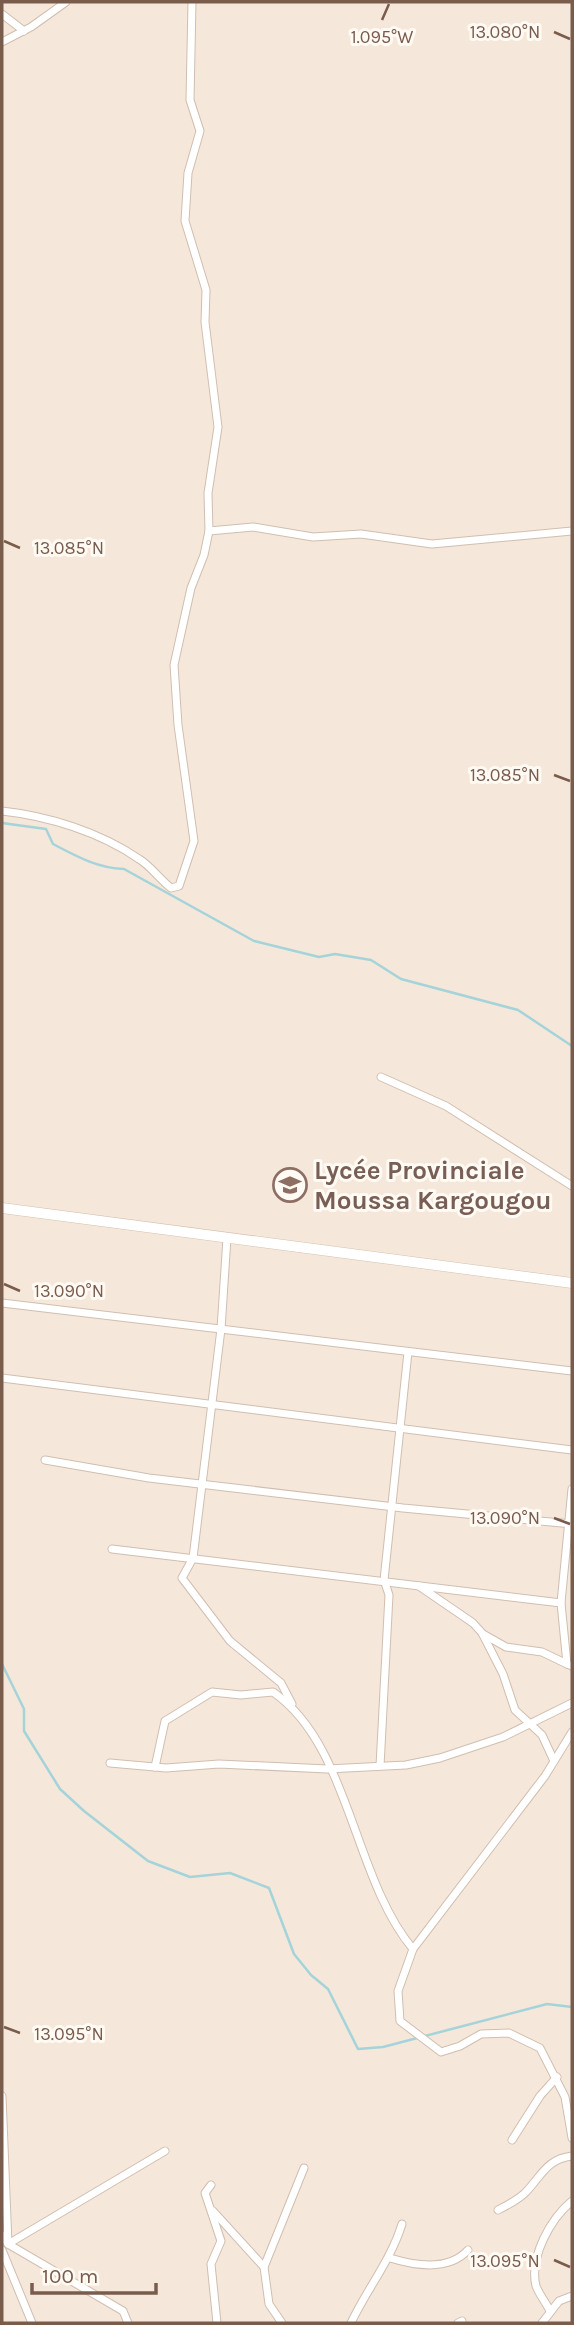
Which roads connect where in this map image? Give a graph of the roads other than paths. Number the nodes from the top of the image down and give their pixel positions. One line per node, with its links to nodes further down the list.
1 (66, 2): 4 (street)
2 (192, 2): 6 (street)
3 (2, 14): 4 (street)
4 (24, 31): 5 (street)
5 (2, 41)
6 (209, 531): 7 (street); 8 (street)
7 (572, 531)
8 (2, 811)
9 (381, 1077): 10 (street)
10 (572, 1186)
11 (2, 1209): 12 (main road)
12 (227, 1238): 13 (main road); 15 (street)
13 (572, 1283)
14 (2, 1303): 15 (street)
15 (221, 1329): 16 (street); 19 (street)
16 (408, 1352): 17 (street); 20 (street)
17 (572, 1371)
18 (2, 1378): 19 (street)
19 (212, 1406): 20 (street); 23 (street)
20 (400, 1429): 21 (street); 25 (street)
21 (572, 1450)
22 (45, 1460): 23 (street)
23 (202, 1484): 25 (street); 28 (street)
24 (572, 1489): 26 (street)
25 (392, 1507): 26 (street); 29 (street)
26 (571, 1524): 31 (street)
27 (112, 1549): 28 (street)
28 (193, 1559): 29 (street); 35 (street)
29 (384, 1580): 30 (street); 40 (street)
30 (418, 1585): 31 (street); 32 (street)
31 (561, 1603): 33 (street)
32 (483, 1634): 33 (street); 36 (street)
33 (569, 1665)
34 (572, 1703): 36 (street)
35 (292, 1705): 41 (street); 42 (street)
36 (529, 1724): 38 (street); 40 (street)
37 (572, 1732): 38 (street)
38 (554, 1761): 43 (street)
39 (110, 1763): 41 (street)
40 (380, 1766): 42 (street)
41 (155, 1767): 42 (street)
42 (330, 1768): 43 (street)
43 (413, 1949): 44 (street)
44 (557, 2077): 46 (street); 47 (street)
45 (2, 2096): 57 (street)
46 (572, 2138)
47 (512, 2140)
48 (165, 2151): 57 (street)
49 (572, 2157): 54 (street)
50 (304, 2168): 61 (street)
51 (211, 2185): 53 (street)
52 (572, 2201): 63 (street)
53 (212, 2209): 61 (street); 66 (street)
54 (498, 2210)
55 (402, 2224): 60 (street)
56 (2, 2235): 57 (street)
57 (8, 2244): 65 (street)
58 (2, 2250): 64 (street)
59 (468, 2250): 60 (street)
60 (390, 2258): 68 (street)
61 (264, 2267): 67 (street)
62 (572, 2296): 63 (street)
63 (550, 2311): 69 (street)
64 (32, 2323)
65 (128, 2323)
66 (217, 2323)
67 (282, 2323)
68 (351, 2323)
69 (542, 2323)

